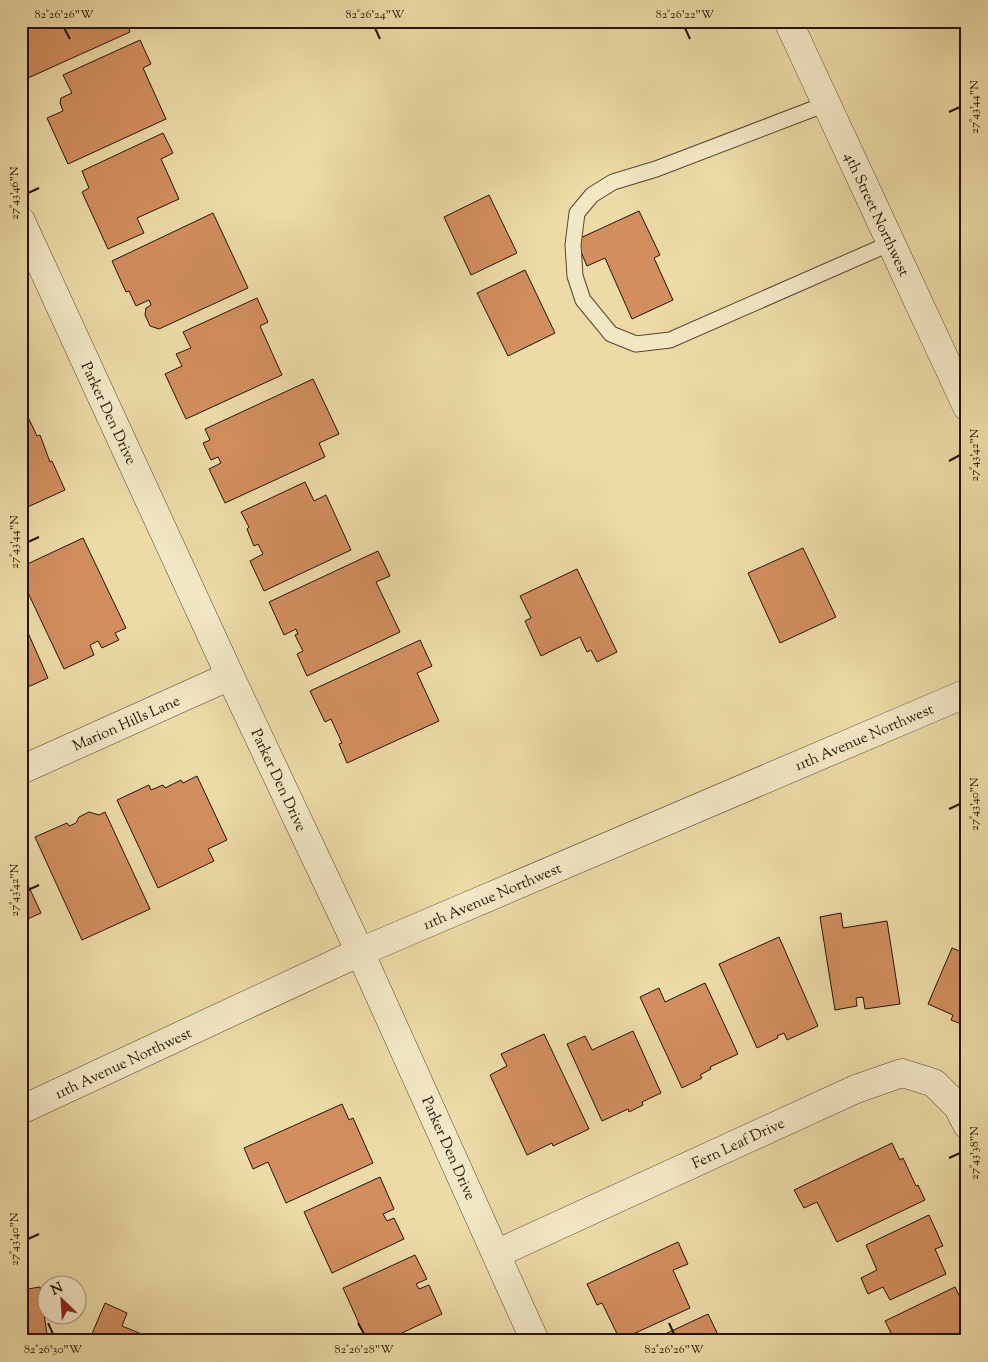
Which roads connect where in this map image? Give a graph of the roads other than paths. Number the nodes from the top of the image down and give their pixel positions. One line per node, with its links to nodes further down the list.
1 (788, 21): 2 (street, 4th Street Northwest)
2 (826, 104): 4 (street, 4th Street Northwest); 4 (lane)
3 (21, 221): 6 (street, Parker Den Drive)
4 (890, 243): 5 (street, 4th Street Northwest)
5 (967, 407)
6 (230, 676): 8 (street, Marion Hills Lane); 9 (street, Parker Den Drive)
7 (967, 692): 9 (street, 11th Avenue Northwest)
8 (21, 770)
9 (360, 952): 10 (street, 11th Avenue Northwest); 12 (street, Parker Den Drive)
10 (21, 1110)
11 (967, 1125): 12 (street, Fern Leaf Drive)
12 (496, 1254): 13 (street, Parker Den Drive)
13 (536, 1341)

